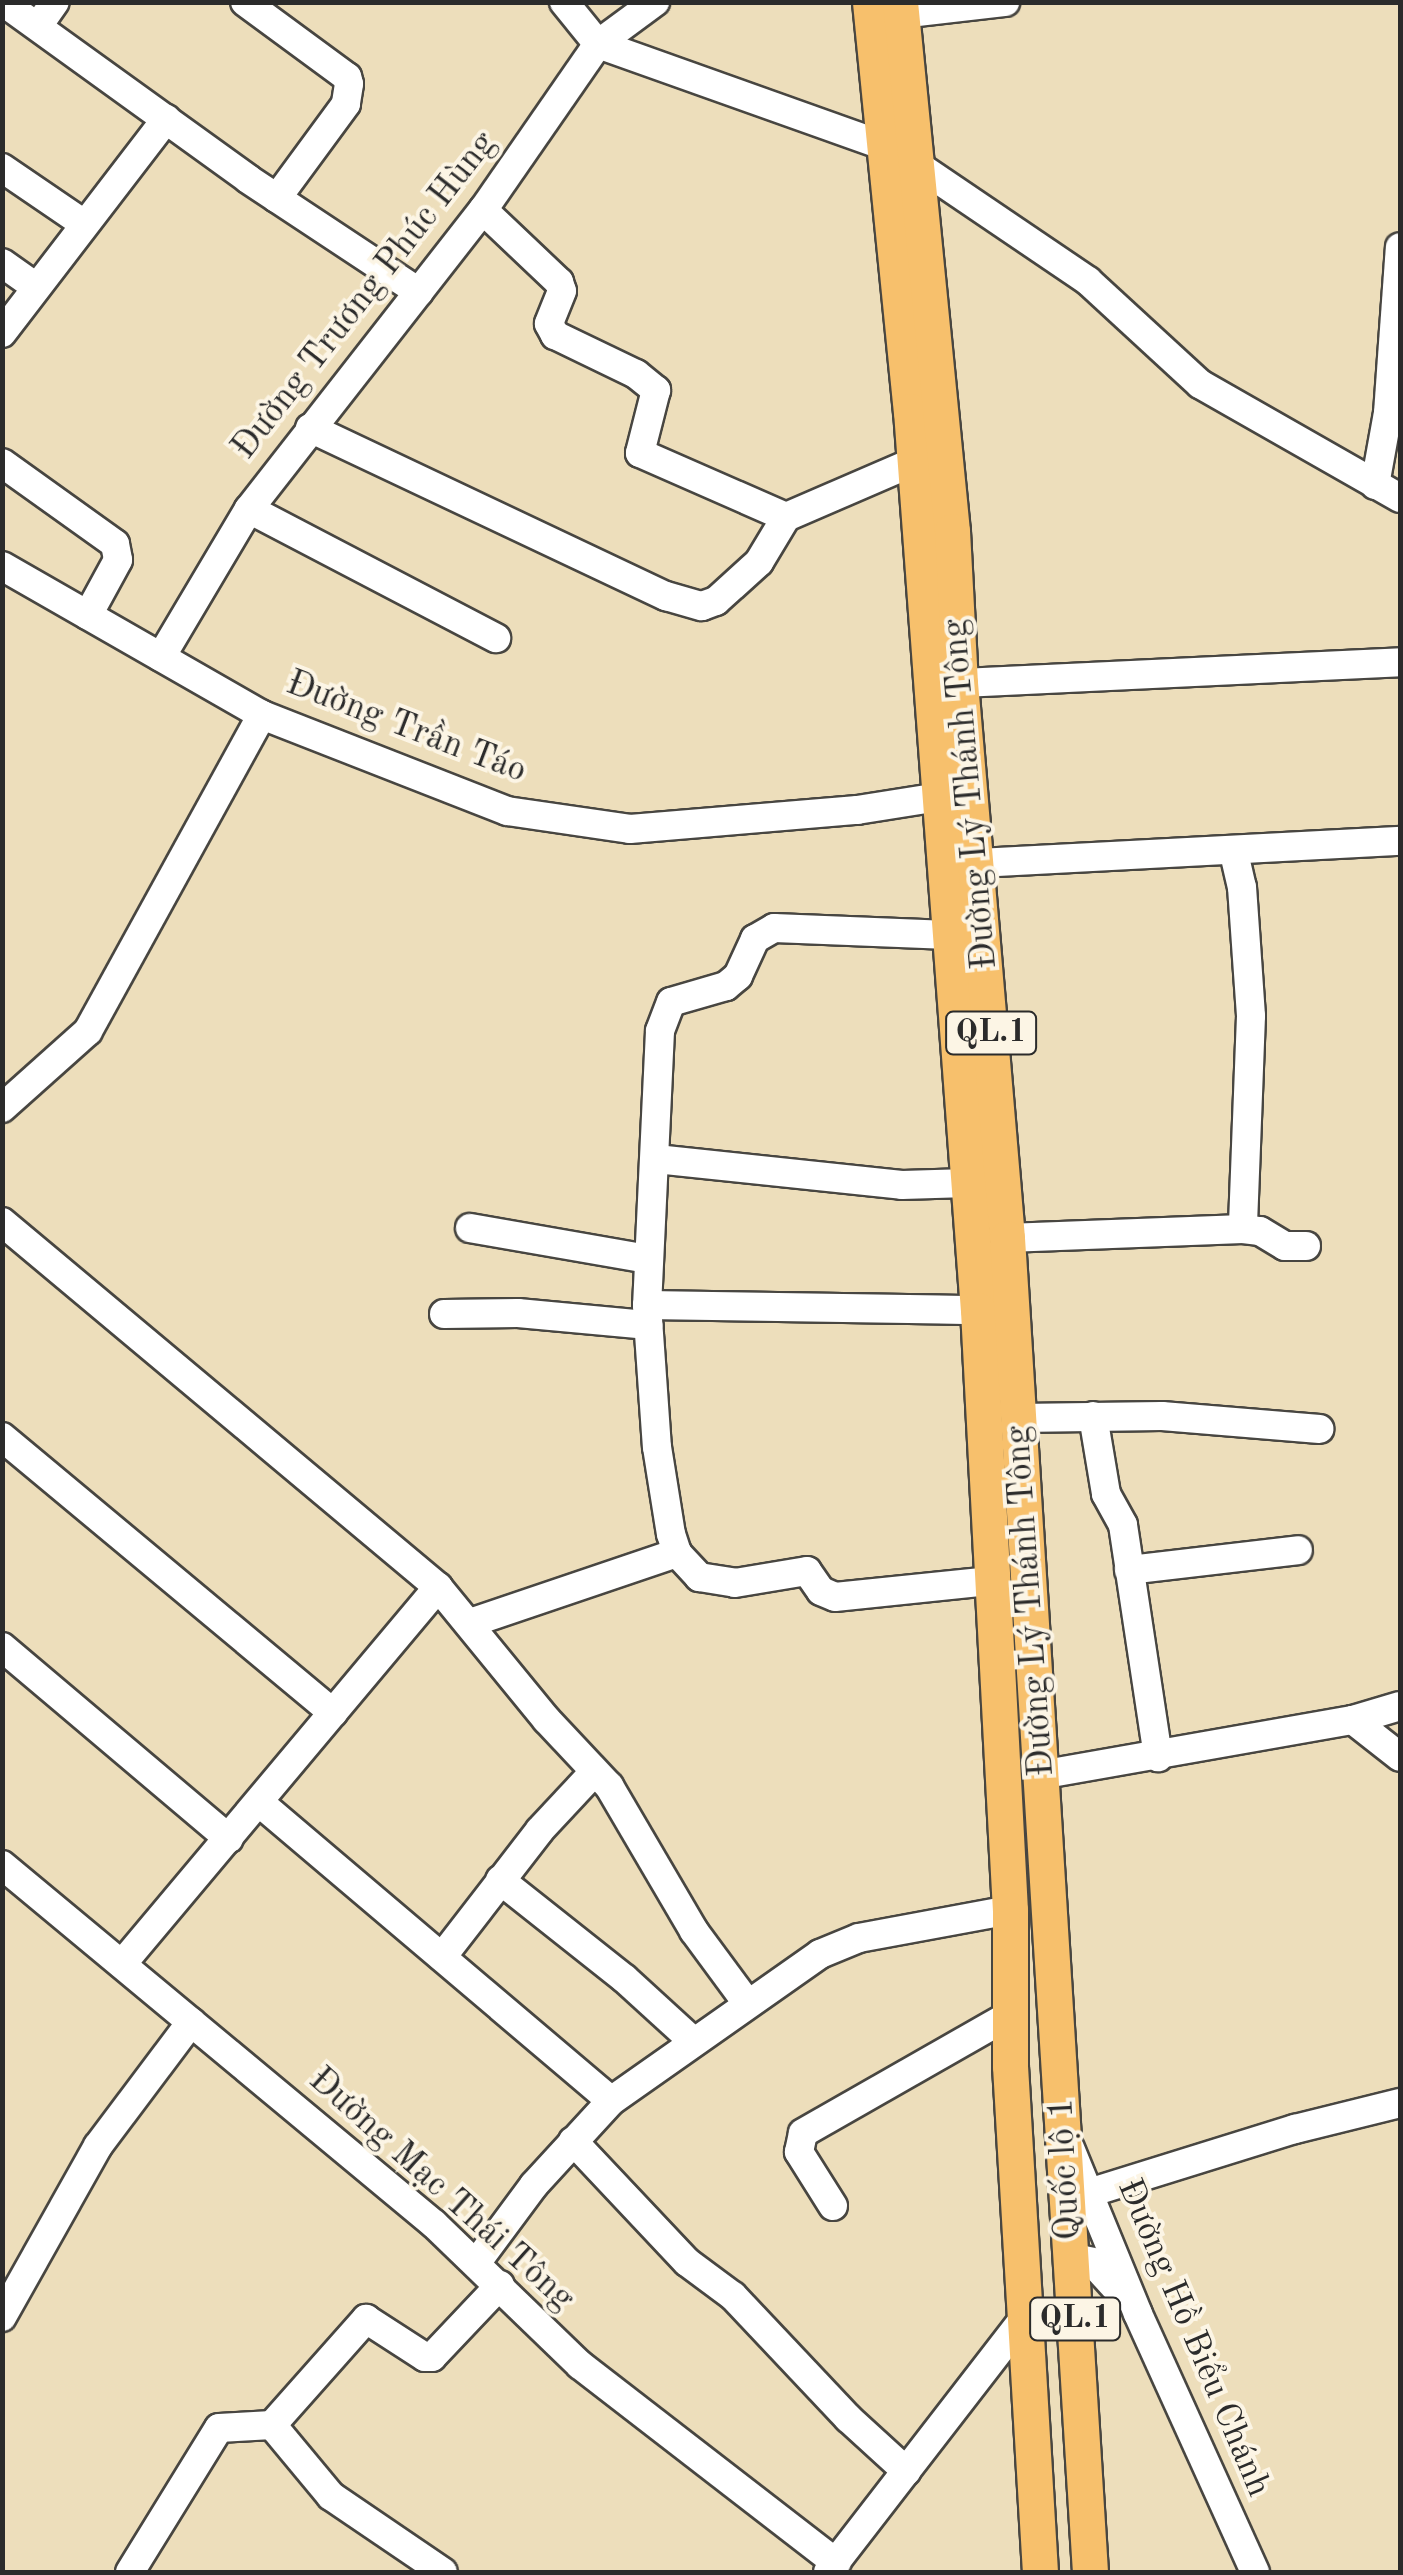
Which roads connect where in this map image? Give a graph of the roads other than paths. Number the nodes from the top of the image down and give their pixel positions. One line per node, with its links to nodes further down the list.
1 (4, 2): 7 (street)
2 (245, 2): 12 (street)
3 (564, 2): 8 (street)
4 (654, 2): 8 (street, Đường Trương Phúc Hùng)
5 (1005, 2): 6 (street)
6 (891, 6): 10 (main road, Đường Lý Thánh Tông / QL.1)
7 (47, 14): 9 (street)
8 (598, 44): 10 (street); 13 (street, Đường Trương Phúc Hùng)
9 (166, 119): 12 (street); 14 (street)
10 (899, 155): 21 (main road, Đường Lý Thánh Tông / QL.1); 23 (street); 32 (main road, Đường Lý Thánh Tông / QL.1)
11 (2, 168): 14 (street)
12 (277, 198): 18 (street)
13 (483, 210): 18 (street, Đường Trương Phúc Hùng); 26 (street)
14 (84, 224): 17 (street)
15 (1400, 247): 23 (street)
16 (2, 263): 17 (street)
17 (36, 287): 19 (street)
18 (419, 292): 20 (street, Đường Trương Phúc Hùng)
19 (4, 328)
20 (310, 428): 25 (street, Đường Trương Phúc Hùng); 26 (street)
21 (914, 462): 26 (street); 34 (main road, Đường Lý Thánh Tông / QL.1)
22 (2, 463): 28 (street)
23 (1374, 485): 24 (street)
24 (1400, 498)
25 (248, 509): 29 (street); 30 (street, Đường Trương Phúc Hùng)
26 (786, 517)
27 (2, 566): 28 (street, Đường Trần Táo)
28 (88, 615): 30 (street, Đường Trần Táo)
29 (496, 638)
30 (161, 657): 33 (street, Đường Trần Táo)
31 (1400, 662): 32 (street)
32 (960, 682): 37 (main road, Đường Lý Thánh Tông / QL.1)
33 (262, 715): 34 (street, Đường Trần Táo); 40 (street)
34 (939, 798): 38 (main road, Đường Lý Thánh Tông / QL.1)
35 (1400, 841): 36 (street)
36 (1234, 853): 37 (street); 45 (street)
37 (978, 864): 38 (main road); 46 (main road, Đường Lý Thánh Tông / QL.1)
38 (943, 870): 39 (main road, Đường Lý Thánh Tông / QL.1)
39 (949, 935): 41 (street); 42 (main road, Đường Lý Thánh Tông / QL.1)
40 (2, 1108)
41 (656, 1159): 42 (street); 48 (street)
42 (968, 1182): 49 (main road, Đường Lý Thánh Tông / QL.1)
43 (2, 1222): 60 (street)
44 (470, 1228): 48 (street)
45 (1243, 1230): 46 (street); 47 (street)
46 (1006, 1238): 53 (main road, Đường Lý Thánh Tông / QL.1)
47 (1306, 1246)
48 (648, 1259): 51 (street)
49 (978, 1310): 51 (street); 59 (main road, Đường Lý Thánh Tông / QL.1)
50 (444, 1314): 51 (street)
51 (647, 1315): 57 (street)
52 (1093, 1416): 53 (street); 54 (street); 58 (street)
53 (1019, 1418): 81 (main road, Đường Lý Thánh Tông / QL.1)
54 (1319, 1429)
55 (2, 1437): 64 (street)
56 (1298, 1550): 58 (street)
57 (677, 1554): 59 (street); 61 (street)
58 (1129, 1570): 66 (street)
59 (991, 1582): 74 (main road, Đường Lý Thánh Tông / QL.1)
60 (438, 1587): 61 (street); 64 (street)
61 (470, 1622): 68 (street)
62 (2, 1648): 71 (street)
63 (1400, 1706): 65 (street)
64 (333, 1713): 70 (street)
65 (1353, 1720): 66 (street); 67 (street)
66 (1158, 1757): 69 (street)
67 (1400, 1758)
68 (594, 1772): 73 (street); 77 (street)
69 (1057, 1772)
70 (260, 1803): 71 (street); 75 (street)
71 (229, 1839): 76 (street)
72 (2, 1865): 76 (street, Đường Mạc Thái Tông)
73 (500, 1880): 75 (street); 80 (street)
74 (1010, 1910): 77 (street); 78 (main road, Đường Lý Thánh Tông / QL.1)
75 (442, 1957): 83 (street)
76 (122, 1964): 79 (street, Đường Mạc Thái Tông)
77 (747, 2003): 80 (street)
78 (1008, 2016): 82 (main road, Đường Lý Thánh Tông / QL.1); 88 (street)
79 (191, 2022): 90 (street, Đường Mạc Thái Tông); 93 (street)
80 (692, 2041): 83 (street)
81 (1060, 2065): 85 (main road, Quốc lộ 1 / QL.1)
82 (1010, 2066): 94 (main road, Quốc lộ 1 / QL.1)
83 (612, 2102): 86 (street)
84 (1400, 2104): 87 (street)
85 (1064, 2132): 87 (street, Đường Hồ Biểu Chánh); 89 (main road, Quốc lộ 1 / QL.1)
86 (574, 2141): 90 (street); 96 (street)
87 (1089, 2194): 92 (street, Đường Hồ Biểu Chánh)
88 (833, 2206)
89 (1071, 2256): 92 (street); 101 (main road, Quốc lộ 1 / QL.1)
90 (476, 2262): 91 (street, Đường Mạc Thái Tông)
91 (500, 2286): 95 (street); 97 (street, Đường Mạc Thái Tông)
92 (1138, 2314): 102 (street, Đường Hồ Biểu Chánh)
93 (2, 2317)
94 (1025, 2317): 96 (street); 100 (main road, Quốc lộ 1 / QL.1)
95 (272, 2425): 98 (street); 99 (street)
96 (906, 2471): 97 (street)
97 (832, 2568)
98 (130, 2572)
99 (443, 2572)
100 (1040, 2572)
101 (1090, 2572)
102 (1255, 2572)

